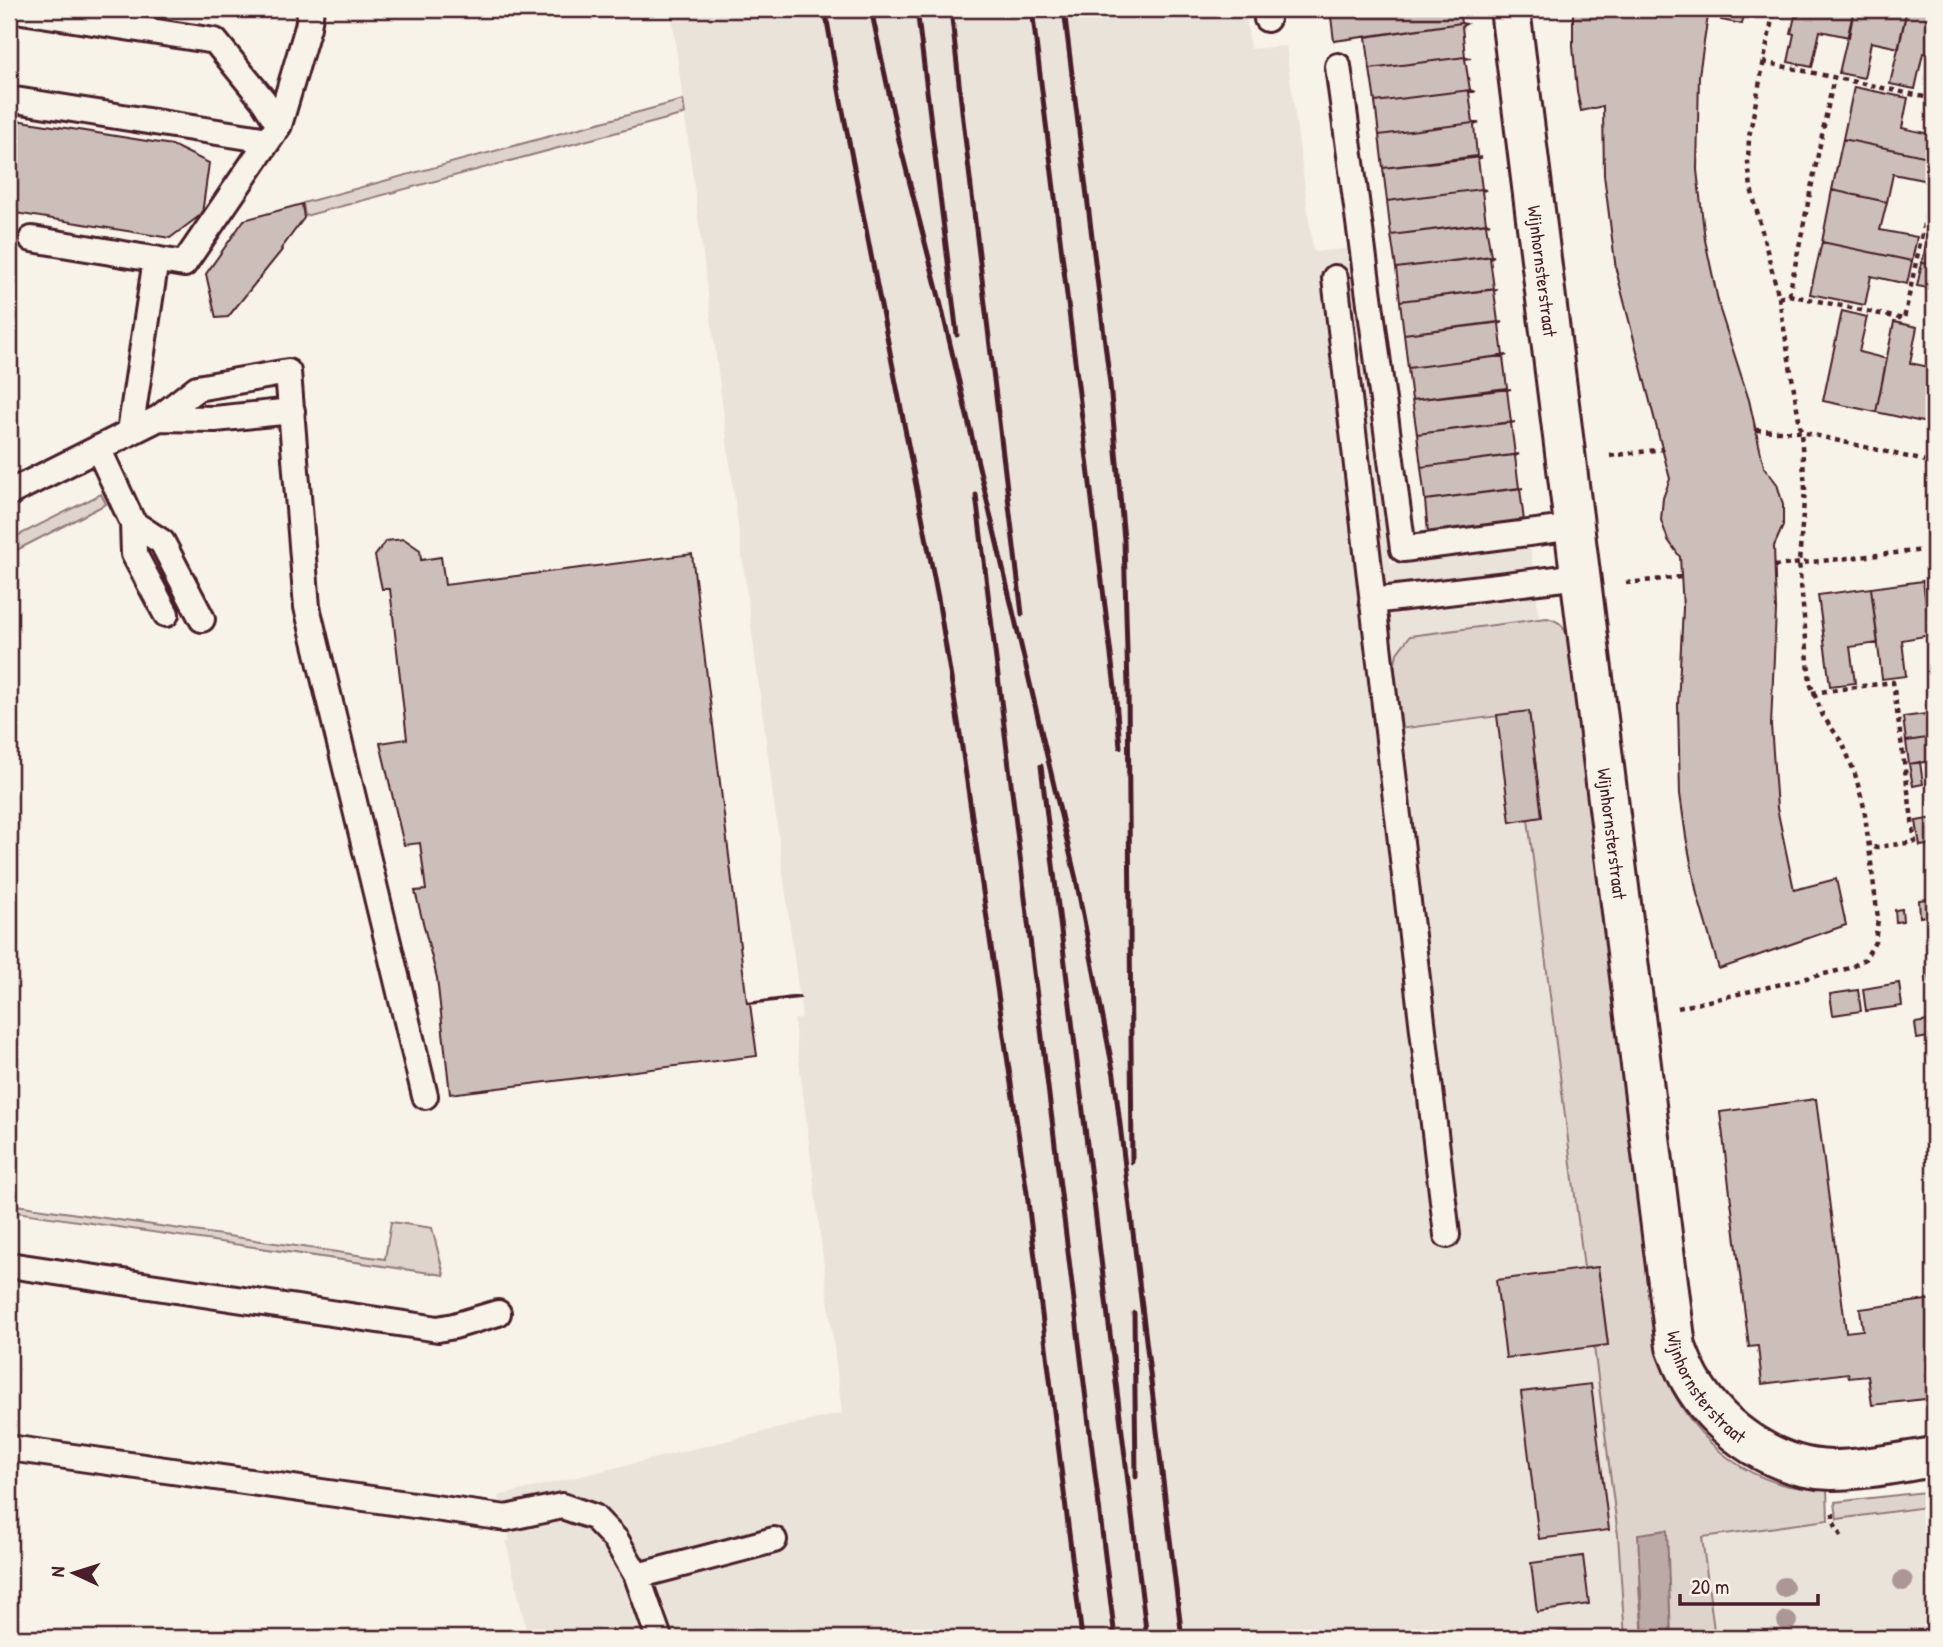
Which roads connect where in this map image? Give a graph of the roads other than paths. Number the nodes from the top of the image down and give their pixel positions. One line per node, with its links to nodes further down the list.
1 (9, 9): 6 (lane)
2 (311, 9): 6 (lane)
3 (1510, 9): 16 (street, Wijnhornsterstraat)
4 (1338, 66): 16 (lane)
5 (9, 99): 6 (lane)
6 (274, 132): 8 (lane)
7 (32, 239): 8 (lane)
8 (156, 260): 12 (lane)
9 (1335, 278): 18 (lane)
10 (292, 411): 11 (lane); 11 (lane); 21 (lane)
11 (159, 418): 12 (lane)
12 (130, 432): 13 (lane)
13 (98, 448): 14 (lane); 15 (lane)
14 (9, 493)
15 (133, 523): 19 (lane); 20 (lane)
16 (1576, 527): 17 (street, Wijnhornsterstraat)
17 (1581, 576): 18 (lane); 26 (street, Wijnhornsterstraat)
18 (1372, 601): 22 (lane)
19 (166, 614)
20 (202, 619)
21 (425, 1096)
22 (1447, 1235)
23 (9, 1265): 24 (lane)
24 (498, 1313)
25 (9, 1448): 28 (lane)
26 (1934, 1457)
27 (774, 1540): 28 (lane)
28 (638, 1576): 29 (lane)
29 (659, 1638)

